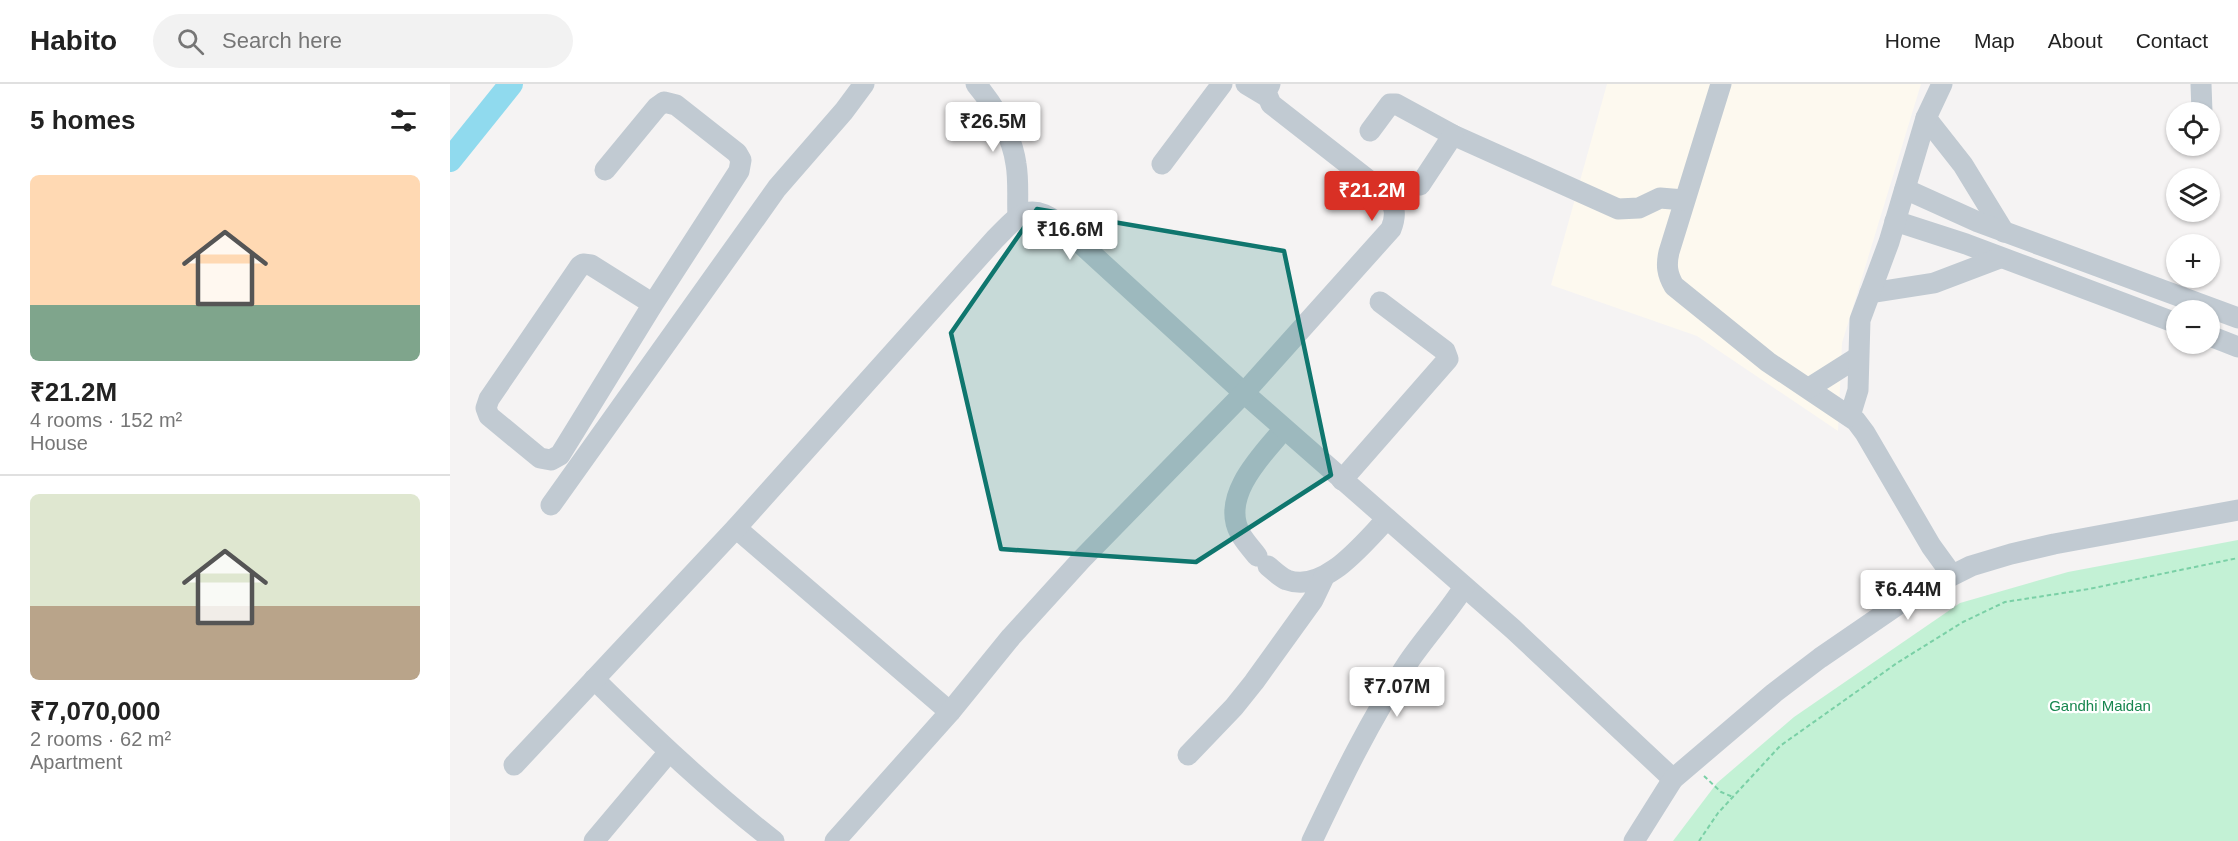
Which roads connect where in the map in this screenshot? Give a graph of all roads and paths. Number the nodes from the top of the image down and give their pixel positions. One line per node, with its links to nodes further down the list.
1 (864, 84): 27 (street)
2 (976, 84): 18 (street)
3 (1222, 84): 13 (street)
4 (1246, 84): 8 (street)
5 (1721, 84): 17 (street)
6 (1941, 84): 10 (street)
7 (2201, 84): 9 (street)
8 (1268, 90): 32 (street)
9 (2202, 102)
10 (1926, 118): 16 (street); 20 (street)
11 (1370, 131): 12 (street)
12 (1453, 135): 15 (street); 17 (street)
13 (1162, 164)
14 (605, 170): 23 (street)
15 (1420, 185)
16 (1905, 189): 19 (street); 20 (street)
17 (1684, 200): 31 (street)
18 (1018, 217): 32 (street); 39 (street)
19 (1895, 221): 21 (street); 22 (street)
20 (2004, 232): 25 (street)
21 (2001, 258): 22 (street); 26 (street)
22 (1870, 293): 30 (street)
23 (655, 302): 23 (street); 27 (street)
24 (1380, 302): 35 (street)
25 (2238, 318)
26 (2166, 319)
27 (683, 320): 36 (street)
28 (2220, 340): 29 (street)
29 (2238, 347)
30 (1858, 357): 31 (street); 33 (street)
31 (1809, 388): 33 (street)
32 (1244, 393): 34 (street); 45 (street)
33 (1850, 416): 41 (street)
34 (1284, 429): 35 (street); 42 (street)
35 (1342, 480): 38 (street)
36 (551, 505)
37 (2238, 510): 41 (street)
38 (1387, 519): 42 (street); 43 (street)
39 (736, 528): 44 (street); 45 (street)
40 (2238, 558): 51 (path)
41 (1952, 575): 48 (street)
42 (1324, 577): 47 (street)
43 (1464, 587): 50 (street); 55 (street)
44 (594, 679): 46 (street); 49 (street)
45 (950, 712): 54 (street)
46 (669, 752): 52 (street); 53 (street)
47 (1188, 755)
48 (1692, 763): 50 (street); 51 (path)
49 (514, 765)
50 (1673, 779): 56 (street)
51 (1733, 797): 57 (path)
52 (594, 841)
53 (774, 841)
54 (834, 841)
55 (1312, 841)
56 (1634, 841)
57 (1699, 841)

